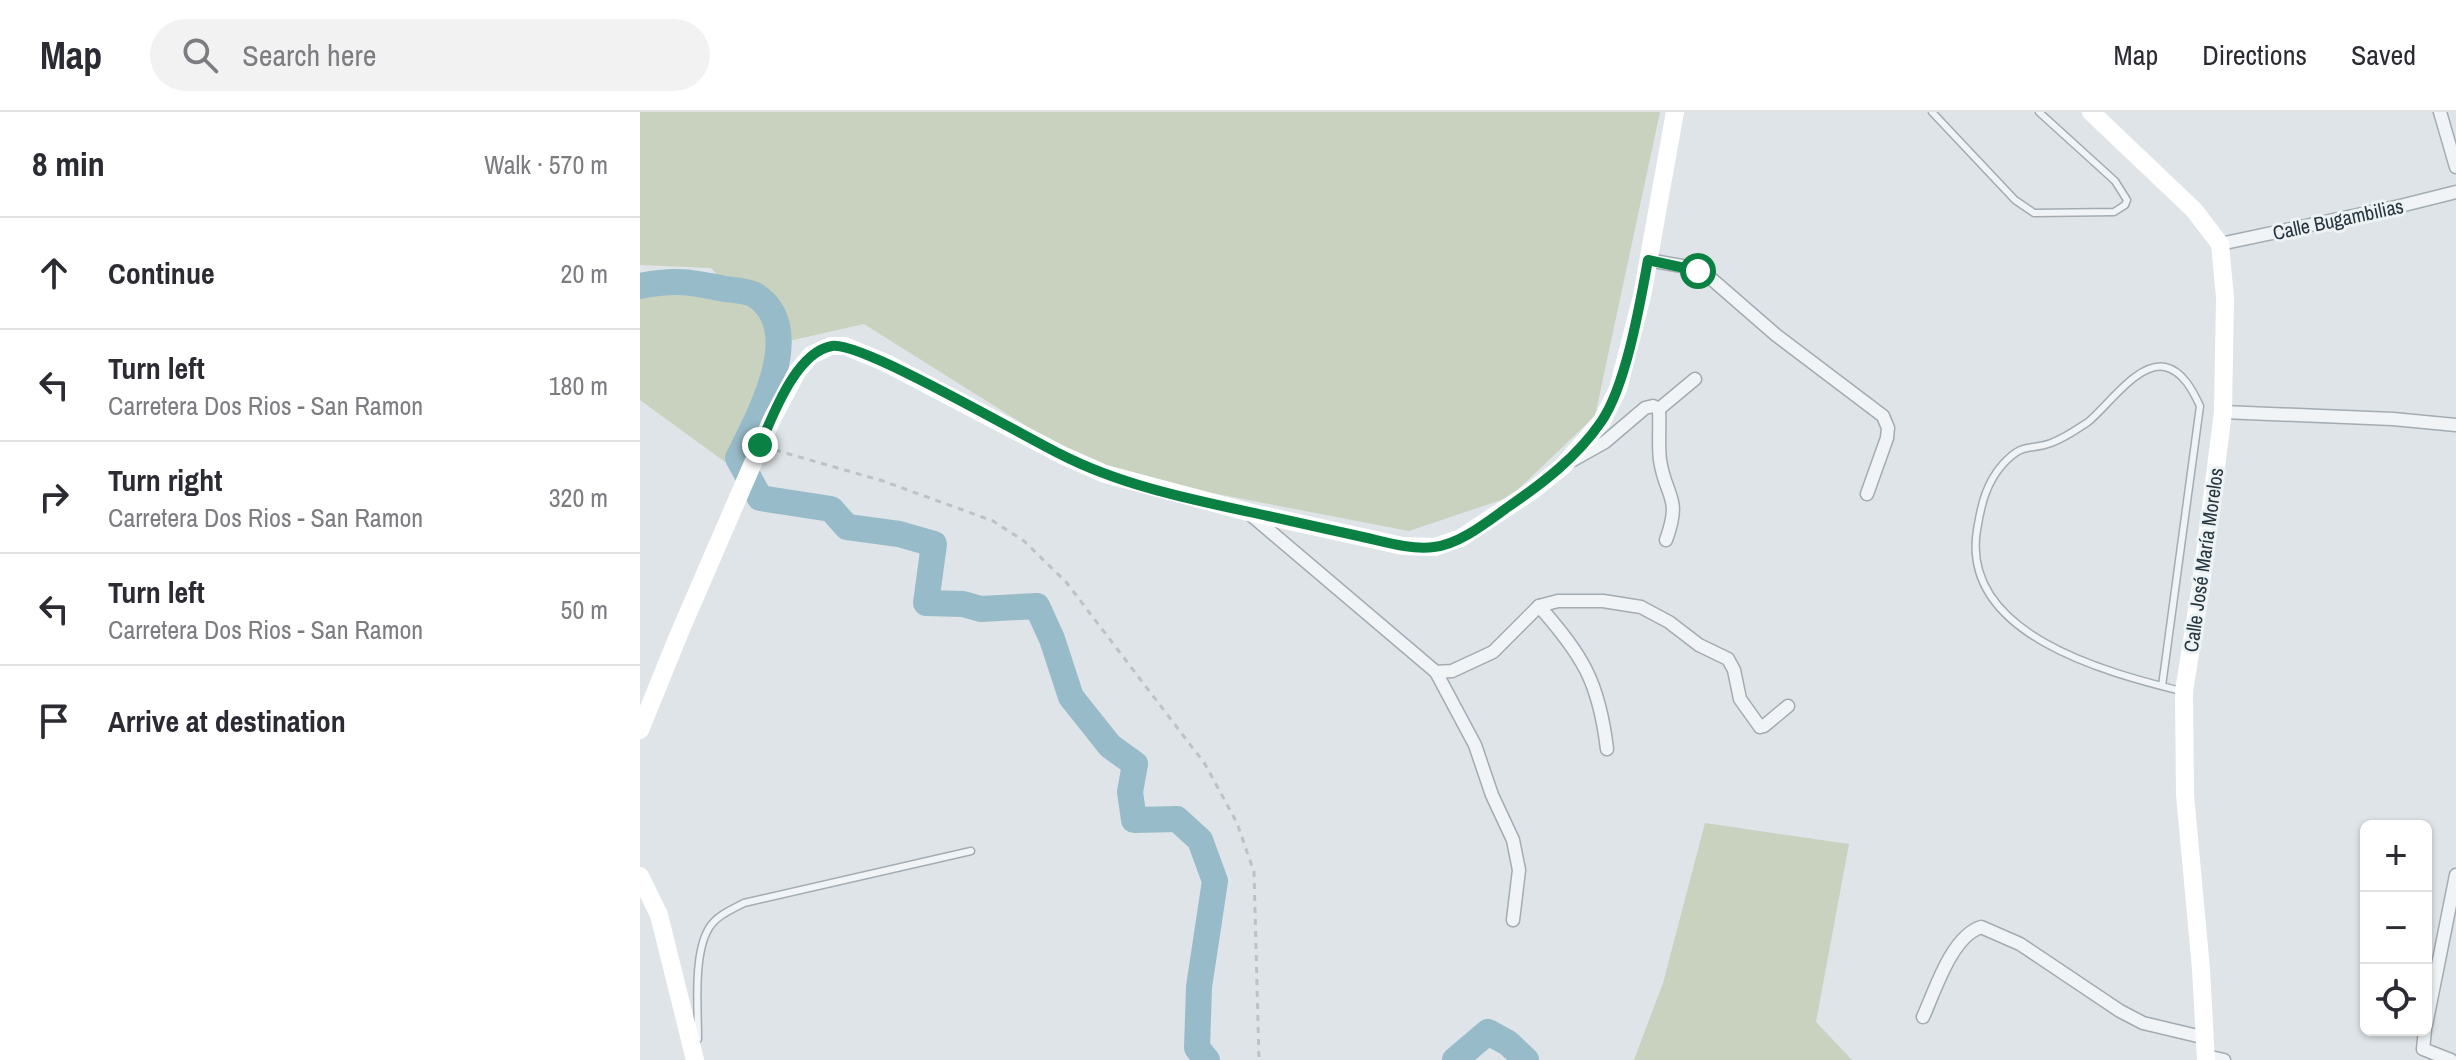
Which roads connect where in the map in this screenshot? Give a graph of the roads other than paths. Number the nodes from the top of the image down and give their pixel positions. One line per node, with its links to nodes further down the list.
1 (1675, 112): 9 (street)
2 (1932, 112): 3 (lane)
3 (2039, 112)
4 (2091, 112): 8 (street)
5 (2440, 112): 6 (street)
6 (2456, 167)
7 (2456, 192): 8 (street, Calle Bugambilias)
8 (2220, 244): 12 (street, Calle José María Morelos)
9 (1648, 260): 14 (street); 15 (street)
10 (1695, 379): 11 (street)
11 (1659, 409): 14 (street); 17 (street)
12 (2223, 412): 13 (street); 21 (street, Calle José María Morelos)
13 (2456, 425)
14 (1563, 466): 16 (street)
15 (1867, 494)
16 (1248, 512): 19 (street); 23 (street)
17 (1666, 540)
18 (1539, 606): 19 (street); 22 (street); 24 (street)
19 (1436, 672): 28 (street)
20 (2162, 686): 20 (lane); 21 (lane)
21 (2184, 691): 32 (street, Calle José María Morelos)
22 (1788, 706)
23 (640, 730)
24 (1607, 749)
25 (971, 851): 33 (lane)
26 (2456, 875): 29 (street)
27 (640, 876): 33 (street)
28 (1513, 920)
29 (2432, 997)
30 (1923, 1017): 32 (street)
31 (2425, 1036): 35 (street)
32 (2206, 1051): 34 (street)
33 (696, 1060)
34 (2224, 1060)
35 (2451, 1060)

